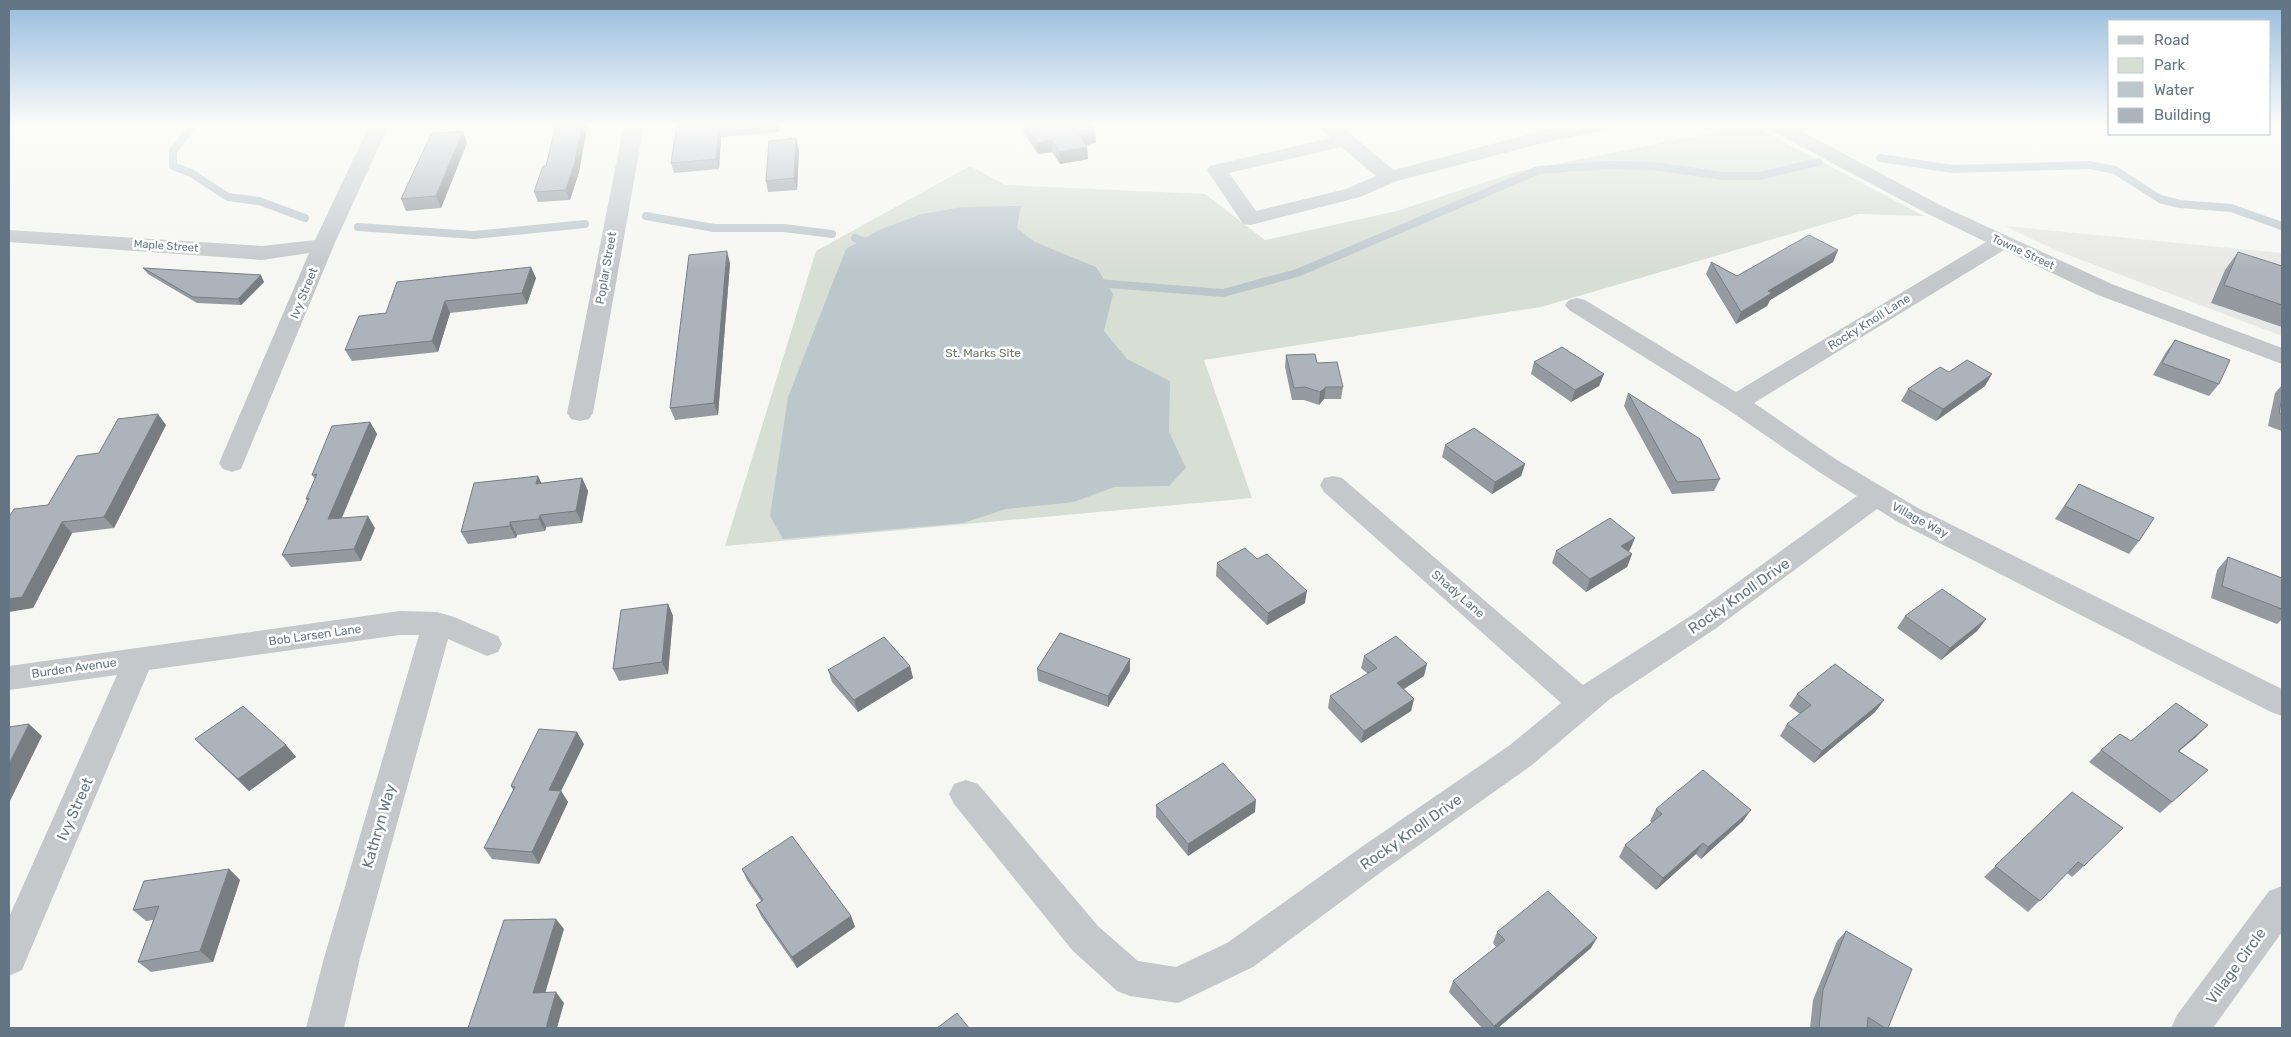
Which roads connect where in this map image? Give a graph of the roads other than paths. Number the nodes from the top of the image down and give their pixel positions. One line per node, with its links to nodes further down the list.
1 (357, 172): 10 (street, Ivy Street)
2 (625, 172): 14 (street, Poplar Street)
3 (1218, 172): 7 (street)
4 (1384, 172): 7 (street)
5 (1407, 172): 7 (street)
6 (1867, 172): 9 (street, Towne Street)
7 (1390, 177)
8 (9, 236): 10 (street, Maple Street)
9 (2002, 242): 12 (street, Towne Street); 13 (street, Rocky Knoll Lane)
10 (323, 245): 15 (street, Ivy Street)
11 (1577, 305): 13 (street, Village Way)
12 (2282, 356)
13 (1736, 403): 17 (street, Village Way)
14 (580, 412)
15 (232, 463)
16 (1333, 485): 23 (street, Shady Lane)
17 (1876, 496): 22 (street, Village Way); 23 (street, Rocky Knoll Drive)
18 (436, 624): 19 (street, Bob Larsen Lane); 20 (street, Bob Larsen Lane); 27 (street, Kathryn Way)
19 (487, 644)
20 (139, 659): 21 (street, Burden Avenue); 26 (street, Ivy Street)
21 (9, 678)
22 (2282, 703)
23 (1583, 704): 24 (street, Rocky Knoll Drive)
24 (966, 794)
25 (2282, 903): 28 (street, Village Circle)
26 (9, 958)
27 (325, 1028)
28 (2190, 1028)

